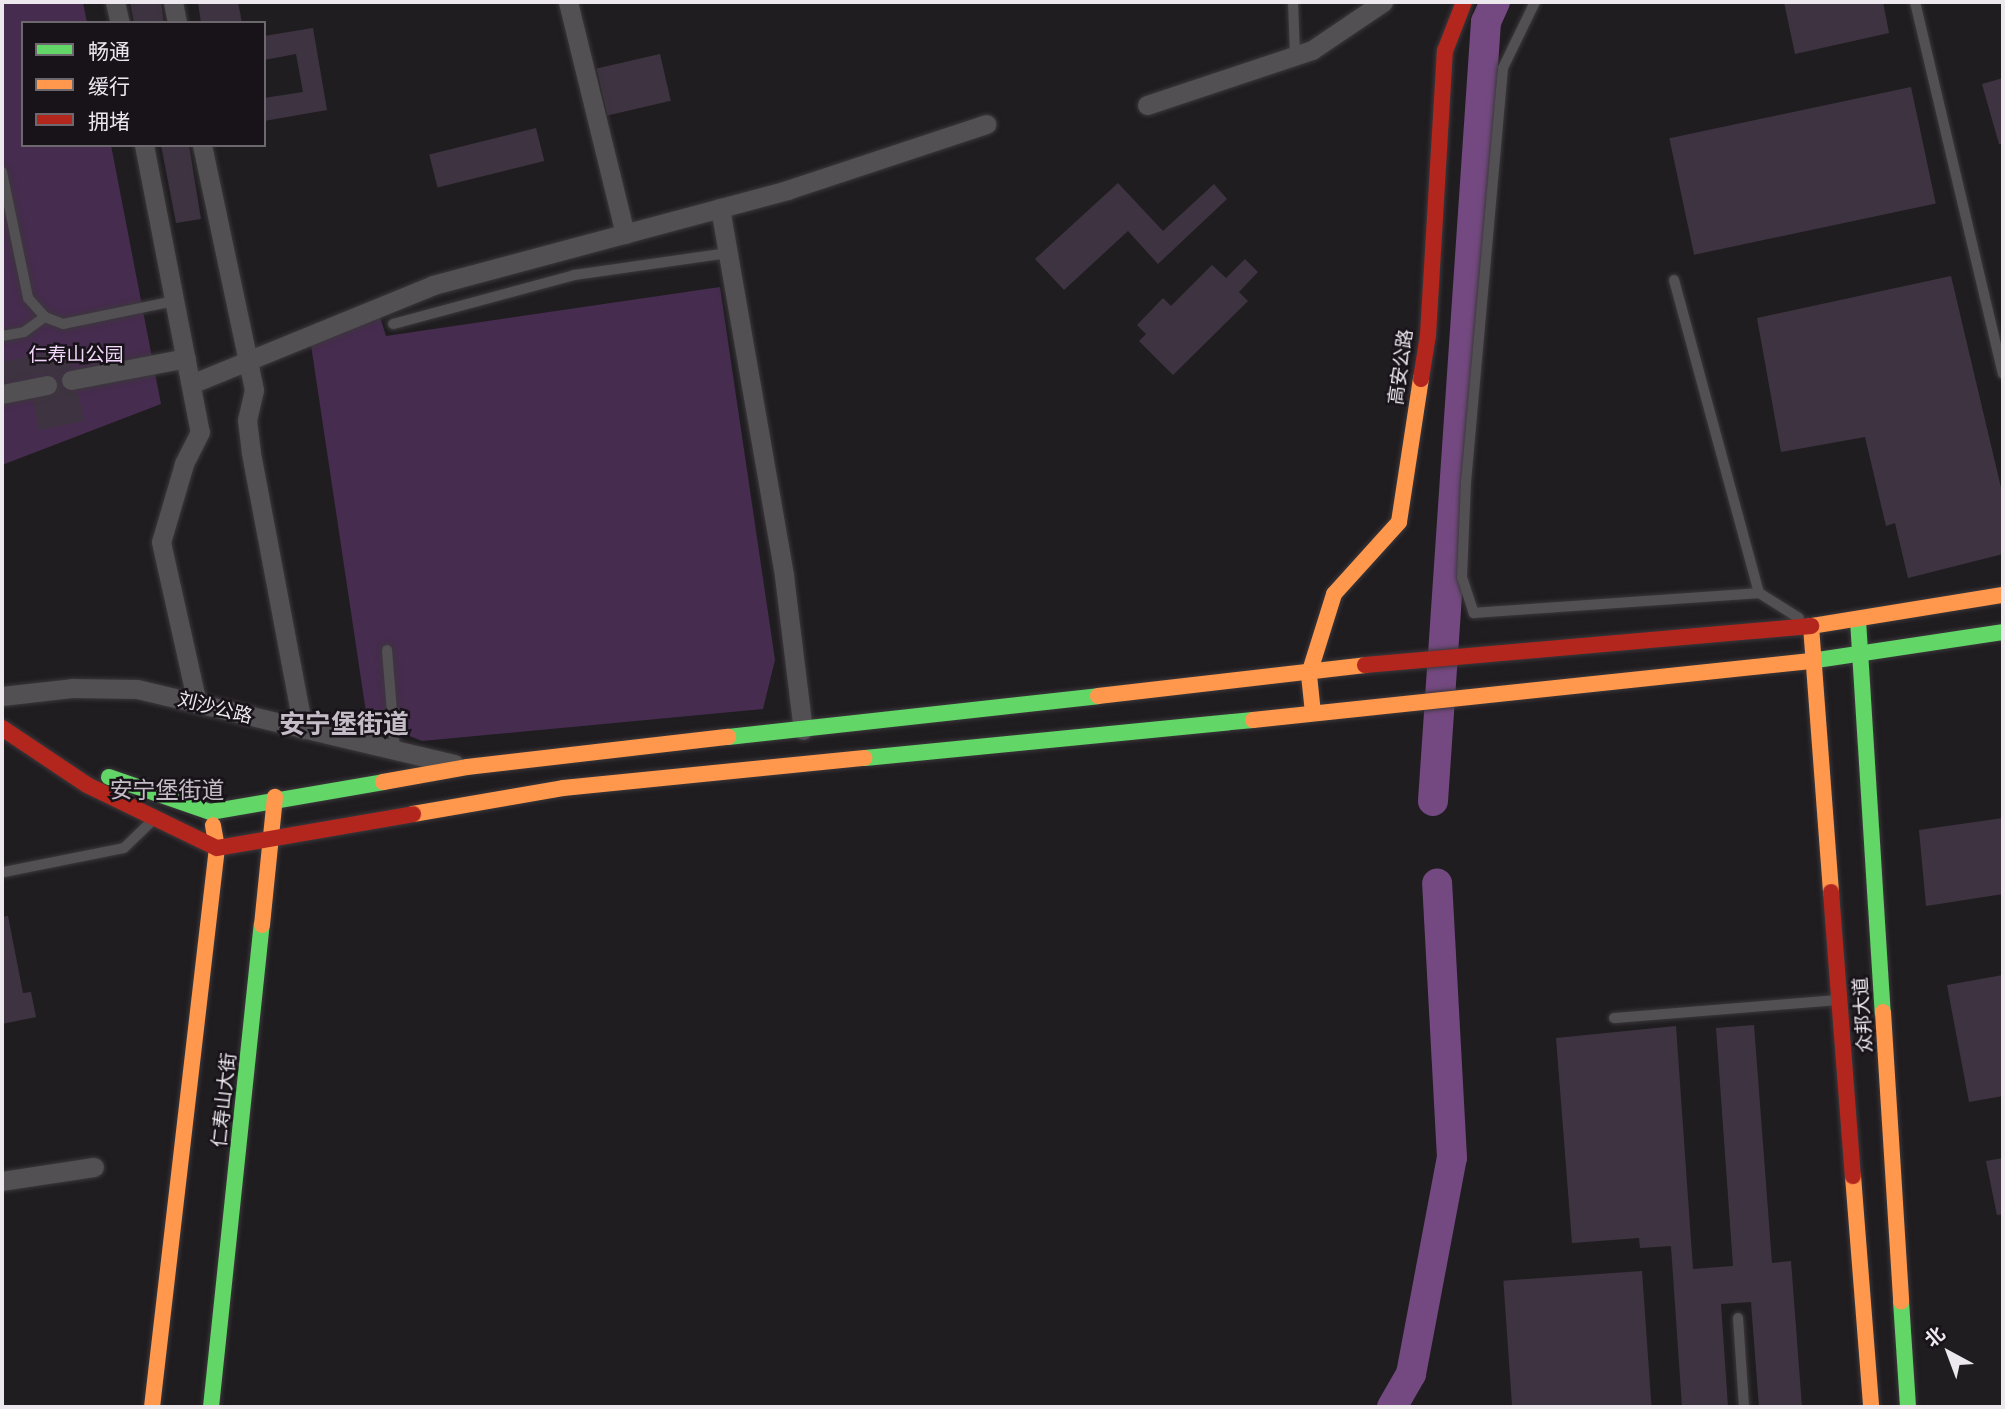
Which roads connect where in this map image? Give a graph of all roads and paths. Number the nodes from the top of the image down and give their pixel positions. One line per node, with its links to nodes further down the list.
1 (116, 2): 9 (street)
2 (173, 2): 10 (street)
3 (568, 2): 18 (street)
4 (1293, 2): 11 (lane)
5 (1383, 2): 11 (street)
6 (1464, 2): 40 (main road, 高安公路)
7 (1535, 2): 32 (lane)
8 (1915, 2): 27 (lane)
9 (120, 21)
10 (177, 21)
11 (1295, 55): 12 (street)
12 (1147, 105)
13 (986, 124): 17 (street)
14 (144, 147): 21 (street)
15 (202, 147): 26 (street)
16 (2, 172): 22 (lane)
17 (720, 208): 18 (street); 19 (street)
18 (625, 234): 26 (street)
19 (728, 253): 23 (lane); 46 (street)
20 (1674, 280): 32 (lane)
21 (174, 301): 22 (lane); 25 (street)
22 (45, 317): 24 (lane)
23 (393, 324)
24 (2, 336)
25 (186, 358): 28 (street); 29 (street)
26 (244, 362): 29 (street); 45 (street)
27 (2003, 374)
28 (71, 380)
29 (191, 384): 42 (street)
30 (47, 385): 31 (street)
31 (2, 394)
32 (1759, 593): 35 (lane)
33 (2003, 595): 34 (main road)
34 (1858, 620): 35 (main road); 38 (main road, 众邦大道)
35 (1811, 626): 39 (main road, 众邦大道); 40 (main road)
36 (2003, 632): 38 (main road)
37 (387, 650): 47 (lane)
38 (1861, 655): 39 (main road); 64 (main road, 众邦大道)
39 (1813, 659): 43 (main road); 55 (main road, 众邦大道)
40 (1309, 674): 43 (main road, 高安公路); 46 (main road)
41 (2, 696): 42 (street, 刘沙公路)
42 (197, 702): 45 (street, 刘沙公路)
43 (1313, 713): 52 (main road)
44 (2, 725): 50 (main road); 51 (main road)
45 (303, 729): 47 (street, 刘沙公路)
46 (803, 730): 48 (main road)
47 (395, 750): 48 (street, 刘沙公路)
48 (467, 766): 49 (main road)
49 (275, 797): 50 (main road); 52 (main road, 仁寿山大街)
50 (210, 812): 53 (main road, 仁寿山大街)
51 (155, 818): 53 (main road); 54 (lane)
52 (275, 835): 53 (main road); 61 (main road, 仁寿山大街)
53 (217, 848): 60 (main road, 仁寿山大街)
54 (4, 872)
55 (1839, 1000): 56 (lane); 63 (main road, 众邦大道)
56 (1614, 1017)
57 (94, 1167): 58 (street)
58 (2, 1181)
59 (1738, 1318): 62 (lane)
60 (152, 1407)
61 (211, 1407)
62 (1744, 1407)
63 (1871, 1407)
64 (1908, 1407)

